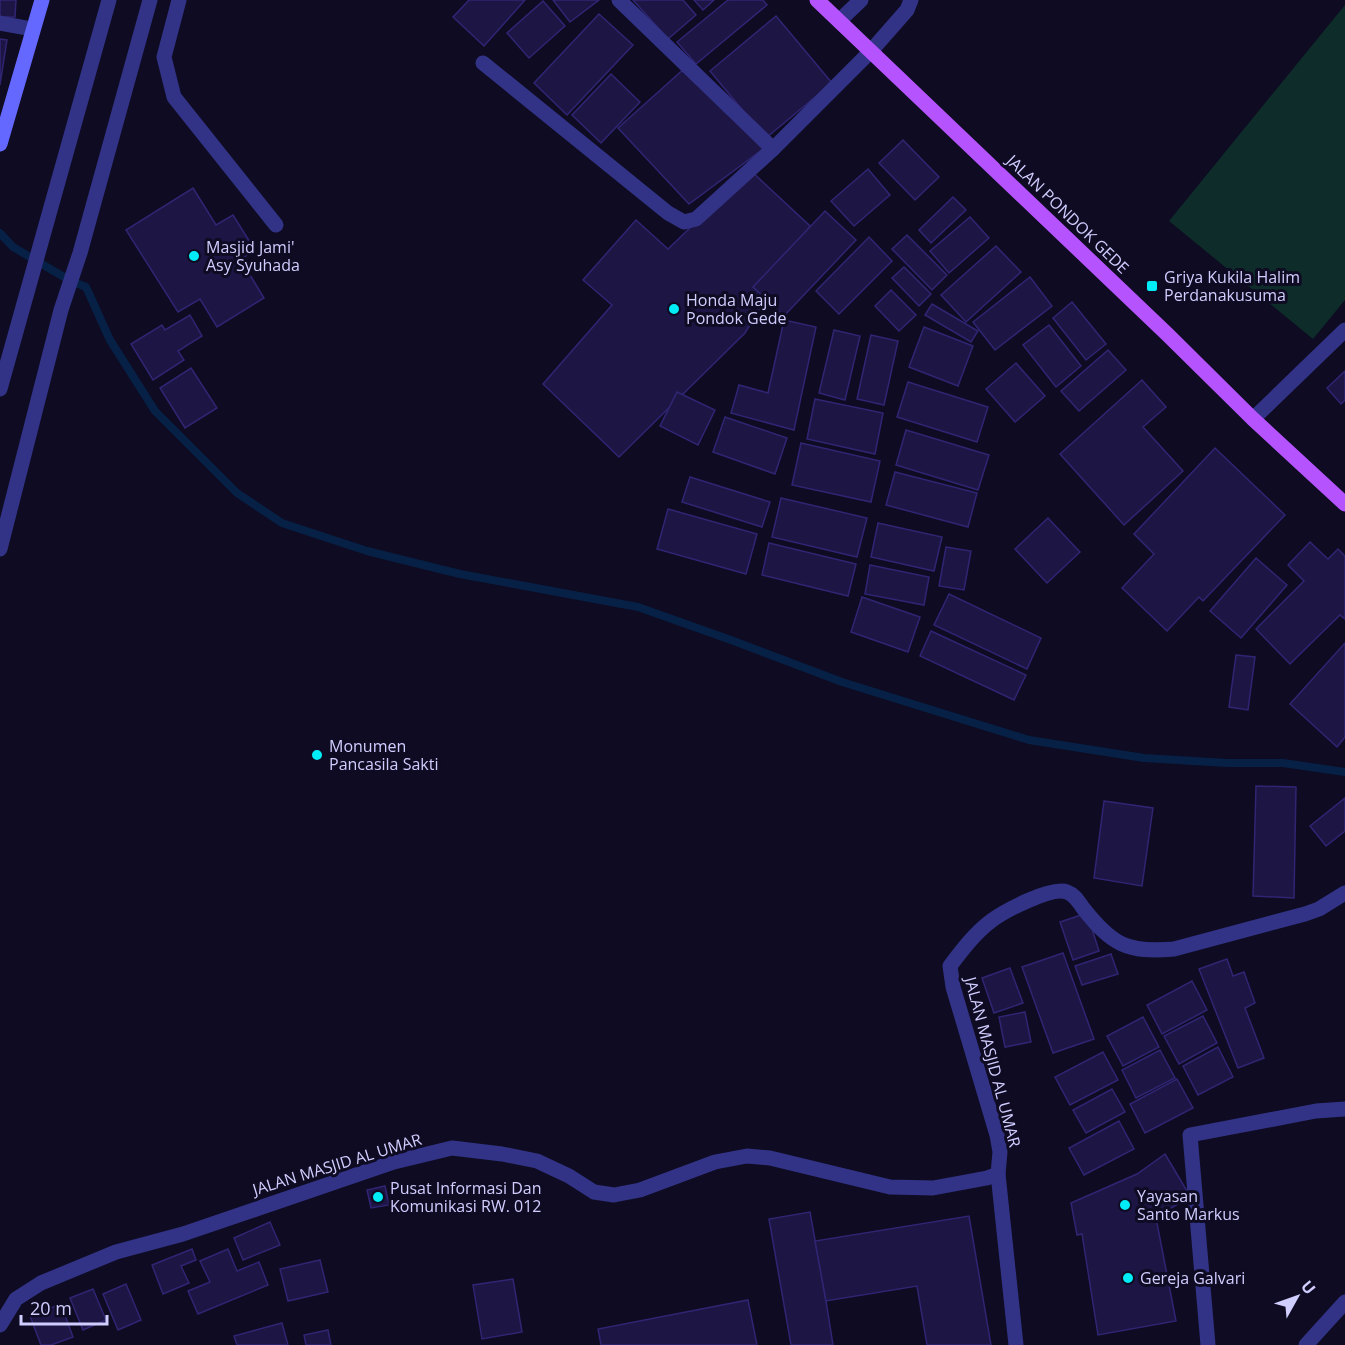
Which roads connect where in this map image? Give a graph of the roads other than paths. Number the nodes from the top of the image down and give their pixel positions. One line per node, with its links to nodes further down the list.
1 (42, 0): 11 (main road)
2 (109, 0): 18 (street)
3 (150, 0): 21 (street)
4 (179, 0): 16 (street)
5 (619, 0): 15 (street)
6 (817, 0): 9 (main road, JALAN PONDOK GEDE)
7 (861, 0): 9 (street)
8 (911, 0): 12 (street)
9 (839, 21): 12 (main road, JALAN PONDOK GEDE)
10 (0, 23): 11 (street)
11 (32, 29): 14 (main road)
12 (871, 51): 15 (street); 19 (main road, JALAN PONDOK GEDE)
13 (483, 63): 15 (street)
14 (0, 144)
15 (772, 149)
16 (276, 225)
17 (1345, 330): 19 (street)
18 (0, 389)
19 (1253, 419): 20 (main road, JALAN PONDOK GEDE)
20 (1345, 504)
21 (0, 549)
22 (1345, 893): 24 (street, JALAN MASJID AL UMAR)
23 (1345, 1109): 28 (street)
24 (998, 1174): 26 (street, JALAN MASJID AL UMAR); 27 (street)
25 (1345, 1302): 29 (street)
26 (0, 1325)
27 (1016, 1345)
28 (1208, 1345)
29 (1306, 1345)

